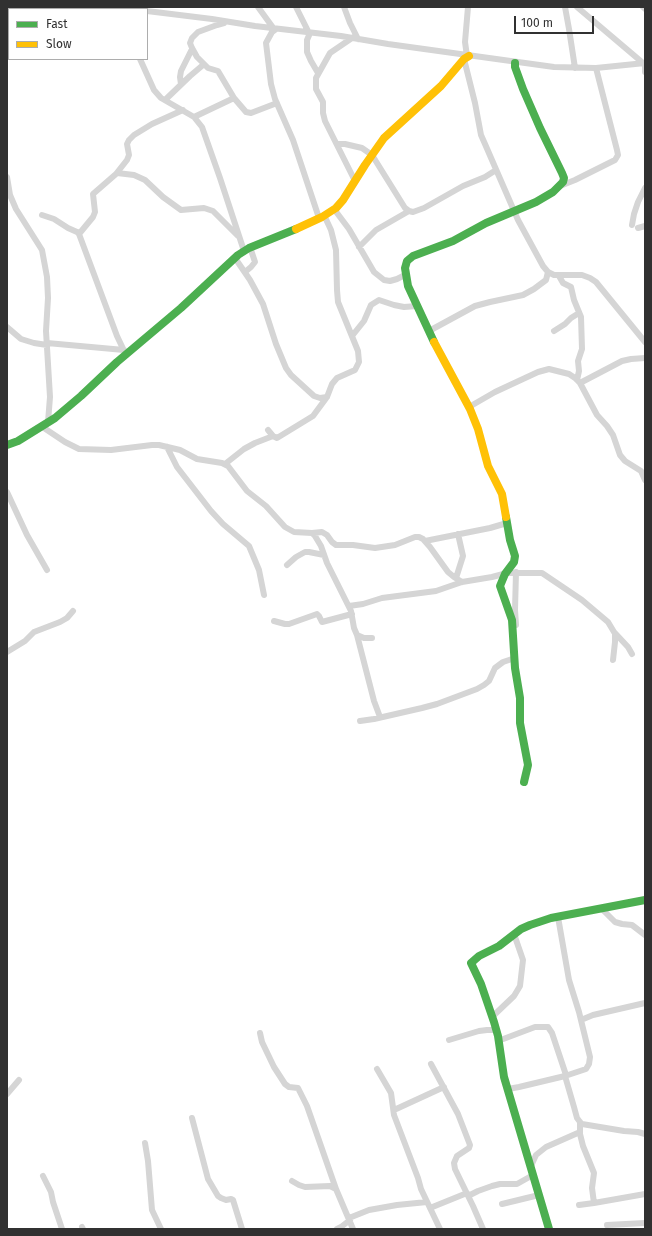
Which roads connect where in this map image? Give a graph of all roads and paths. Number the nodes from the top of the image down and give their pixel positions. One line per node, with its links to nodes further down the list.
1 (258, 7): 9 (street)
2 (296, 7): 10 (street)
3 (344, 7): 11 (street)
4 (468, 7): 13 (street)
5 (565, 7): 18 (street)
6 (576, 7): 16 (street)
7 (148, 11): 8 (street)
8 (229, 22): 9 (street); 12 (street)
9 (275, 29): 10 (street); 25 (street)
10 (310, 33): 11 (street); 20 (street)
11 (355, 39): 13 (street); 20 (street)
12 (192, 50): 17 (street); 22 (street)
13 (467, 57): 15 (street); 29 (street); 30 (street)
14 (140, 60): 24 (street)
15 (515, 63): 18 (street); 34 (street)
16 (644, 64): 19 (street); 21 (street)
17 (204, 65): 22 (street); 23 (street)
18 (575, 68): 19 (street)
19 (596, 68): 34 (street)
20 (318, 72): 28 (street)
21 (645, 72)
22 (181, 84): 24 (street)
23 (234, 98): 25 (street); 27 (street)
24 (165, 100): 26 (street)
25 (277, 103): 40 (street)
26 (183, 110): 27 (street); 31 (street)
27 (194, 117): 43 (street)
28 (338, 144): 29 (street); 33 (street)
29 (372, 155): 33 (street); 37 (street)
30 (496, 170): 37 (street); 38 (street)
31 (117, 172): 42 (street); 43 (street)
32 (7, 177): 58 (street)
33 (355, 181): 36 (street)
34 (559, 186): 38 (street)
35 (645, 188): 41 (street)
36 (334, 209): 40 (street); 44 (street)
37 (409, 211): 44 (street)
38 (514, 211): 48 (street); 49 (street)
39 (42, 215): 42 (street)
40 (322, 217): 45 (street); 56 (street)
41 (645, 226)
42 (79, 234): 59 (street)
43 (239, 237): 45 (street)
44 (359, 247): 49 (street)
45 (247, 249): 46 (street); 47 (street)
46 (236, 258): 47 (street); 59 (street)
47 (245, 272): 62 (street)
48 (548, 272): 50 (street); 54 (street)
49 (405, 275): 51 (street)
50 (559, 276): 52 (street); 57 (street)
51 (417, 306): 54 (street); 56 (street)
52 (579, 314): 55 (street); 61 (street)
53 (7, 327): 58 (street)
54 (429, 331): 63 (street)
55 (554, 331)
56 (352, 336): 62 (street)
57 (645, 342)
58 (47, 344): 59 (street); 64 (street)
59 (125, 352): 64 (street)
60 (645, 358): 61 (street)
61 (578, 382): 63 (street); 70 (street)
62 (327, 397): 66 (street)
63 (469, 407): 72 (street)
64 (45, 424): 67 (street); 68 (street)
65 (268, 430): 66 (street)
66 (273, 436): 69 (street)
67 (7, 445)
68 (167, 446): 69 (street); 82 (street)
69 (225, 464): 73 (street)
70 (645, 480)
71 (7, 492): 78 (street)
72 (507, 522): 74 (street); 80 (street)
73 (312, 533): 75 (street); 76 (street)
74 (458, 534): 75 (street); 81 (street)
75 (424, 540): 81 (street)
76 (324, 555): 77 (street); 83 (street)
77 (287, 565)
78 (47, 570)
79 (516, 572): 80 (street); 87 (street); 90 (street)
80 (507, 573): 81 (street); 90 (street)
81 (459, 580): 83 (street)
82 (264, 595)
83 (348, 606): 85 (street)
84 (73, 611): 91 (street)
85 (352, 614): 86 (street); 88 (street)
86 (274, 620)
87 (615, 634): 92 (street); 94 (street)
88 (357, 635): 89 (street); 95 (street)
89 (372, 638)
90 (514, 646): 93 (street)
91 (7, 652)
92 (632, 654)
93 (515, 658): 95 (street); 97 (street)
94 (613, 660)
95 (380, 717): 96 (street)
96 (360, 721)
97 (524, 782)
98 (645, 900): 99 (street)
99 (602, 908): 100 (street); 102 (street)
100 (558, 917): 101 (street); 105 (street)
101 (514, 934): 104 (street); 104 (street)
102 (645, 935)
103 (645, 1003): 105 (street)
104 (492, 1017): 106 (street)
105 (581, 1020): 112 (street)
106 (496, 1030): 108 (street); 109 (street)
107 (260, 1032): 128 (street)
108 (449, 1040)
109 (498, 1041): 112 (street); 115 (street)
110 (431, 1064): 114 (street)
111 (377, 1069): 117 (street)
112 (566, 1076): 115 (street); 119 (street)
113 (19, 1080): 116 (street)
114 (444, 1087): 117 (street); 130 (street)
115 (508, 1089): 124 (street)
116 (8, 1091)
117 (394, 1110): 134 (street)
118 (192, 1118): 141 (street)
119 (580, 1122): 121 (street); 122 (street)
120 (645, 1128): 122 (street)
121 (580, 1132): 124 (street); 133 (street)
122 (642, 1133)
123 (144, 1143): 140 (street)
124 (531, 1166): 125 (street)
125 (533, 1175): 130 (street); 131 (street)
126 (43, 1176): 139 (street)
127 (292, 1181): 128 (street)
128 (336, 1189): 136 (street)
129 (645, 1194): 133 (street)
130 (467, 1195): 134 (street); 145 (street)
131 (539, 1195): 132 (street); 146 (street)
132 (502, 1204)
133 (594, 1204): 135 (street)
134 (429, 1205): 136 (street); 144 (street)
135 (579, 1205)
136 (350, 1219): 142 (street); 143 (street)
137 (645, 1223): 138 (street)
138 (607, 1225)
139 (62, 1229)
140 (161, 1229)
141 (242, 1229)
142 (336, 1229)
143 (353, 1229)
144 (440, 1229)
145 (482, 1229)
146 (549, 1229)

